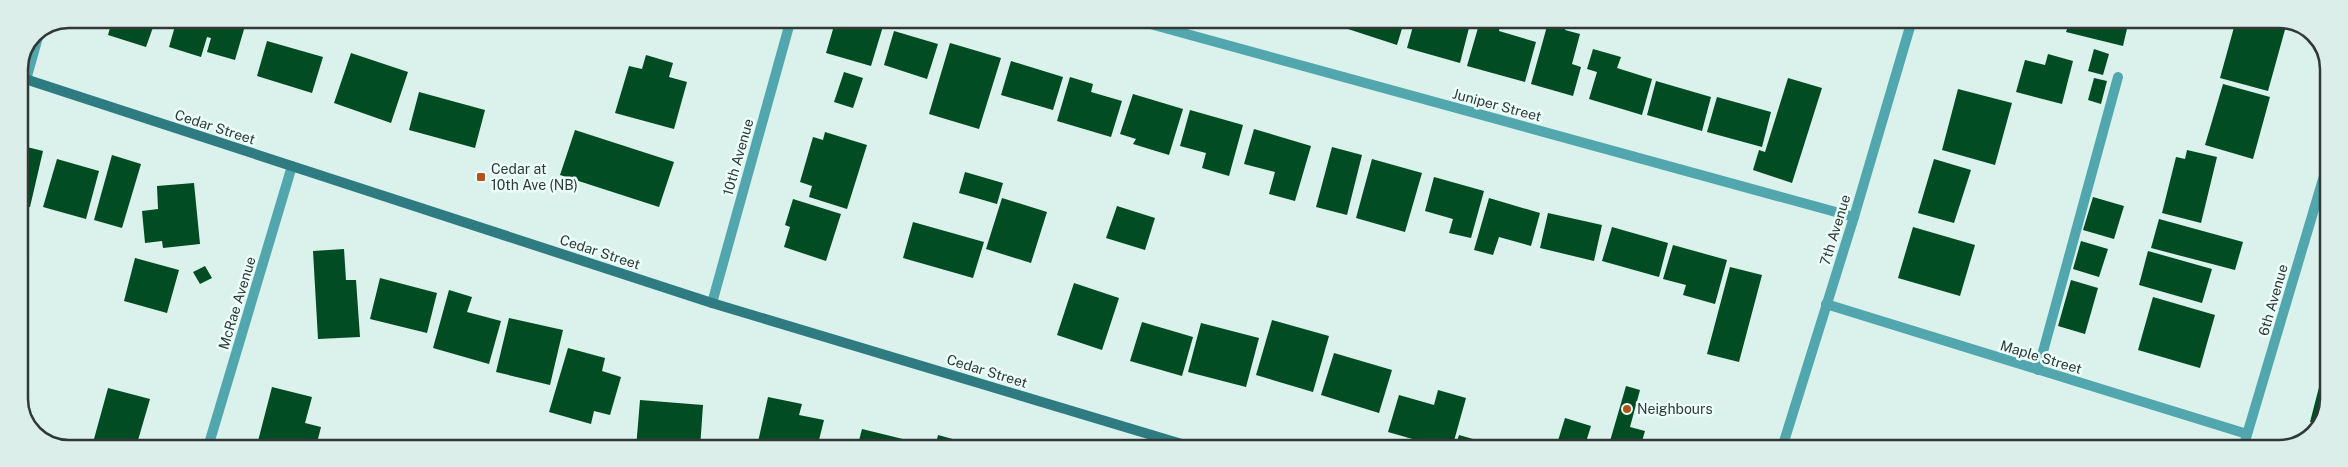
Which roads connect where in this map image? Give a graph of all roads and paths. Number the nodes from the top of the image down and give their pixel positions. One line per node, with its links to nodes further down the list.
1 (788, 28): 11 (street, 10th Avenue)
2 (1165, 28): 10 (street, Juniper Street)
3 (1910, 28): 10 (street, 7th Avenue)
4 (34, 46): 5 (street)
5 (28, 62)
6 (2118, 77): 13 (street)
7 (28, 80): 8 (main road, Cedar Street)
8 (292, 166): 11 (main road, Cedar Street); 15 (street, McRae Avenue)
9 (2320, 189): 14 (street, 6th Avenue)
10 (1854, 217): 12 (street, 7th Avenue)
11 (712, 303): 16 (main road, Cedar Street)
12 (1826, 304): 13 (street, Maple Street); 17 (street, 7th Avenue)
13 (2038, 370): 14 (street, Maple Street)
14 (2247, 434): 18 (street, 6th Avenue)
15 (210, 440)
16 (1159, 440)
17 (1784, 440)
18 (2245, 440)

